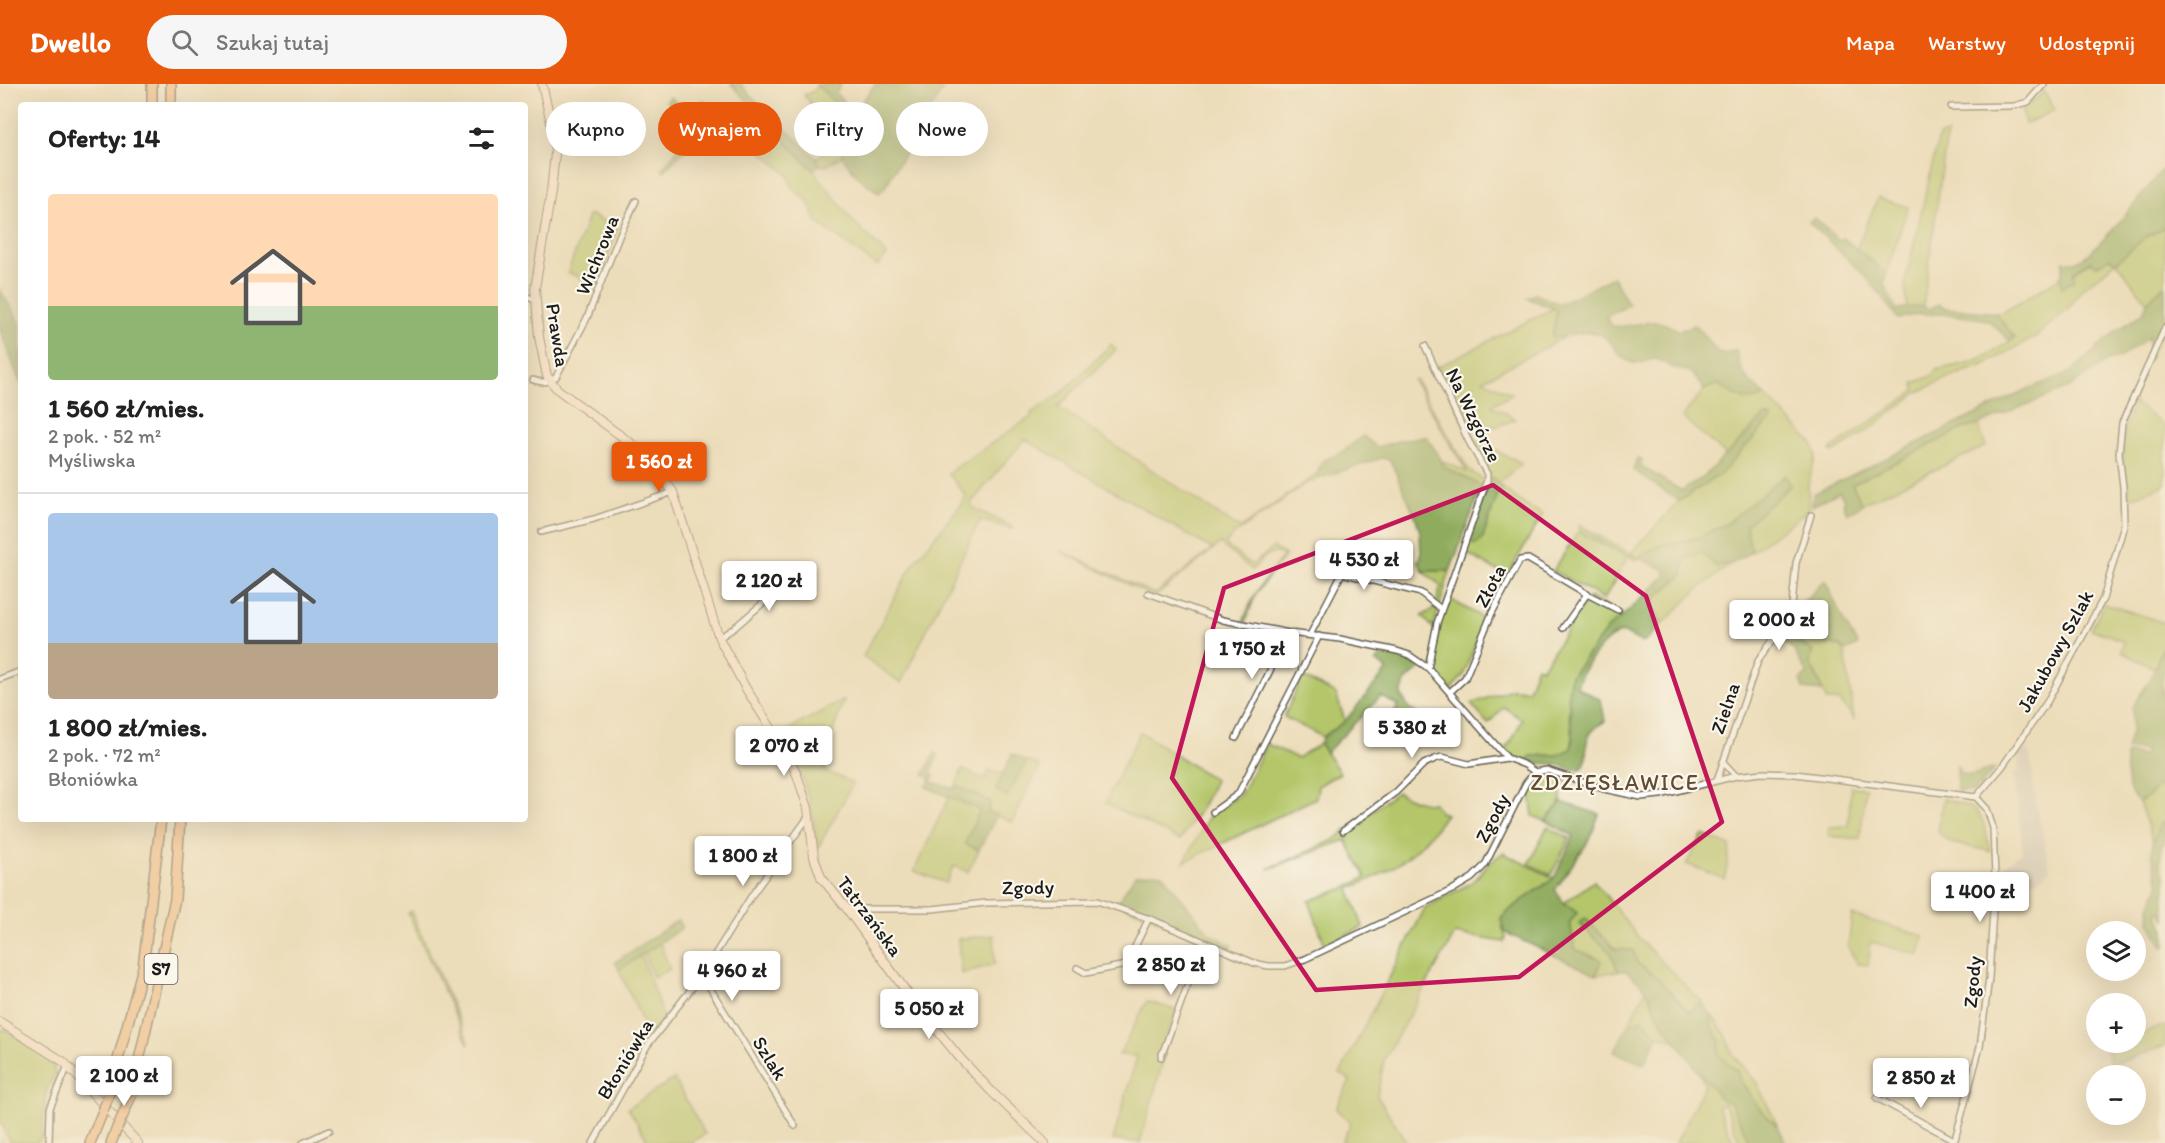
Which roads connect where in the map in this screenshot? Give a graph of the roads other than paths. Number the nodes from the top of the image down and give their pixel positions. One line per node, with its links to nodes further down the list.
1 (152, 84): 5 (highway)
2 (171, 84): 6 (highway)
3 (542, 84): 10 (street, Prawda)
4 (2044, 84): 7 (street)
5 (152, 102)
6 (171, 102)
7 (1951, 107)
8 (636, 201): 14 (street, Wichrowa)
9 (528, 297): 10 (street)
10 (535, 300): 14 (street, Prawda)
11 (2164, 331): 38 (street, Jakubowy Szlak)
12 (1425, 346): 21 (street, Na Wzgórze)
13 (533, 380): 14 (street)
14 (550, 381): 15 (street, Prawda)
15 (672, 492): 17 (street); 27 (street, Prawda)
16 (1811, 515): 34 (street, Zielna)
17 (541, 532)
18 (805, 567): 27 (street)
19 (1148, 593): 24 (street)
20 (1587, 594): 22 (street, Złota); 23 (street); 31 (street, Złota)
21 (1441, 609): 25 (street); 28 (street, Na Wzgórze)
22 (1618, 610)
23 (1563, 628)
24 (1289, 633): 25 (street); 32 (street)
25 (1310, 635): 26 (street)
26 (1319, 636): 28 (street); 39 (street)
27 (719, 638): 40 (street, Tatrzańska)
28 (1428, 668): 31 (street)
29 (18, 673): 30 (street)
30 (0, 679)
31 (1450, 692): 33 (street)
32 (1236, 738)
33 (1508, 758): 35 (street); 43 (street)
34 (1723, 762): 36 (street); 37 (street, Zielna)
35 (1535, 772): 37 (street); 46 (street, Zgody)
36 (1736, 776): 37 (street); 38 (street)
37 (1717, 780)
38 (1977, 797): 55 (street, Zgody)
39 (1213, 812)
40 (809, 816): 44 (street, Tatrzańska); 48 (street, Błoniówka)
41 (161, 822): 57 (highway, S7, bridge)
42 (180, 822): 58 (highway, S7, bridge)
43 (1343, 831)
44 (847, 909): 45 (street, Zgody); 62 (street, Tatrzańska)
45 (1149, 918): 46 (street, Zgody); 47 (street)
46 (1203, 943): 50 (street)
47 (1077, 968)
48 (702, 975): 53 (street, Szlak); 61 (street, Błoniówka)
49 (0, 1022): 51 (street)
50 (1161, 1057)
51 (68, 1066): 56 (street); 59 (street)
52 (1877, 1098): 55 (street)
53 (795, 1126)
54 (328, 1131): 60 (street)
55 (1954, 1141)
56 (49, 1143)
57 (90, 1143)
58 (111, 1143)
59 (138, 1143)
60 (303, 1143)
61 (593, 1143)
62 (1045, 1143)

